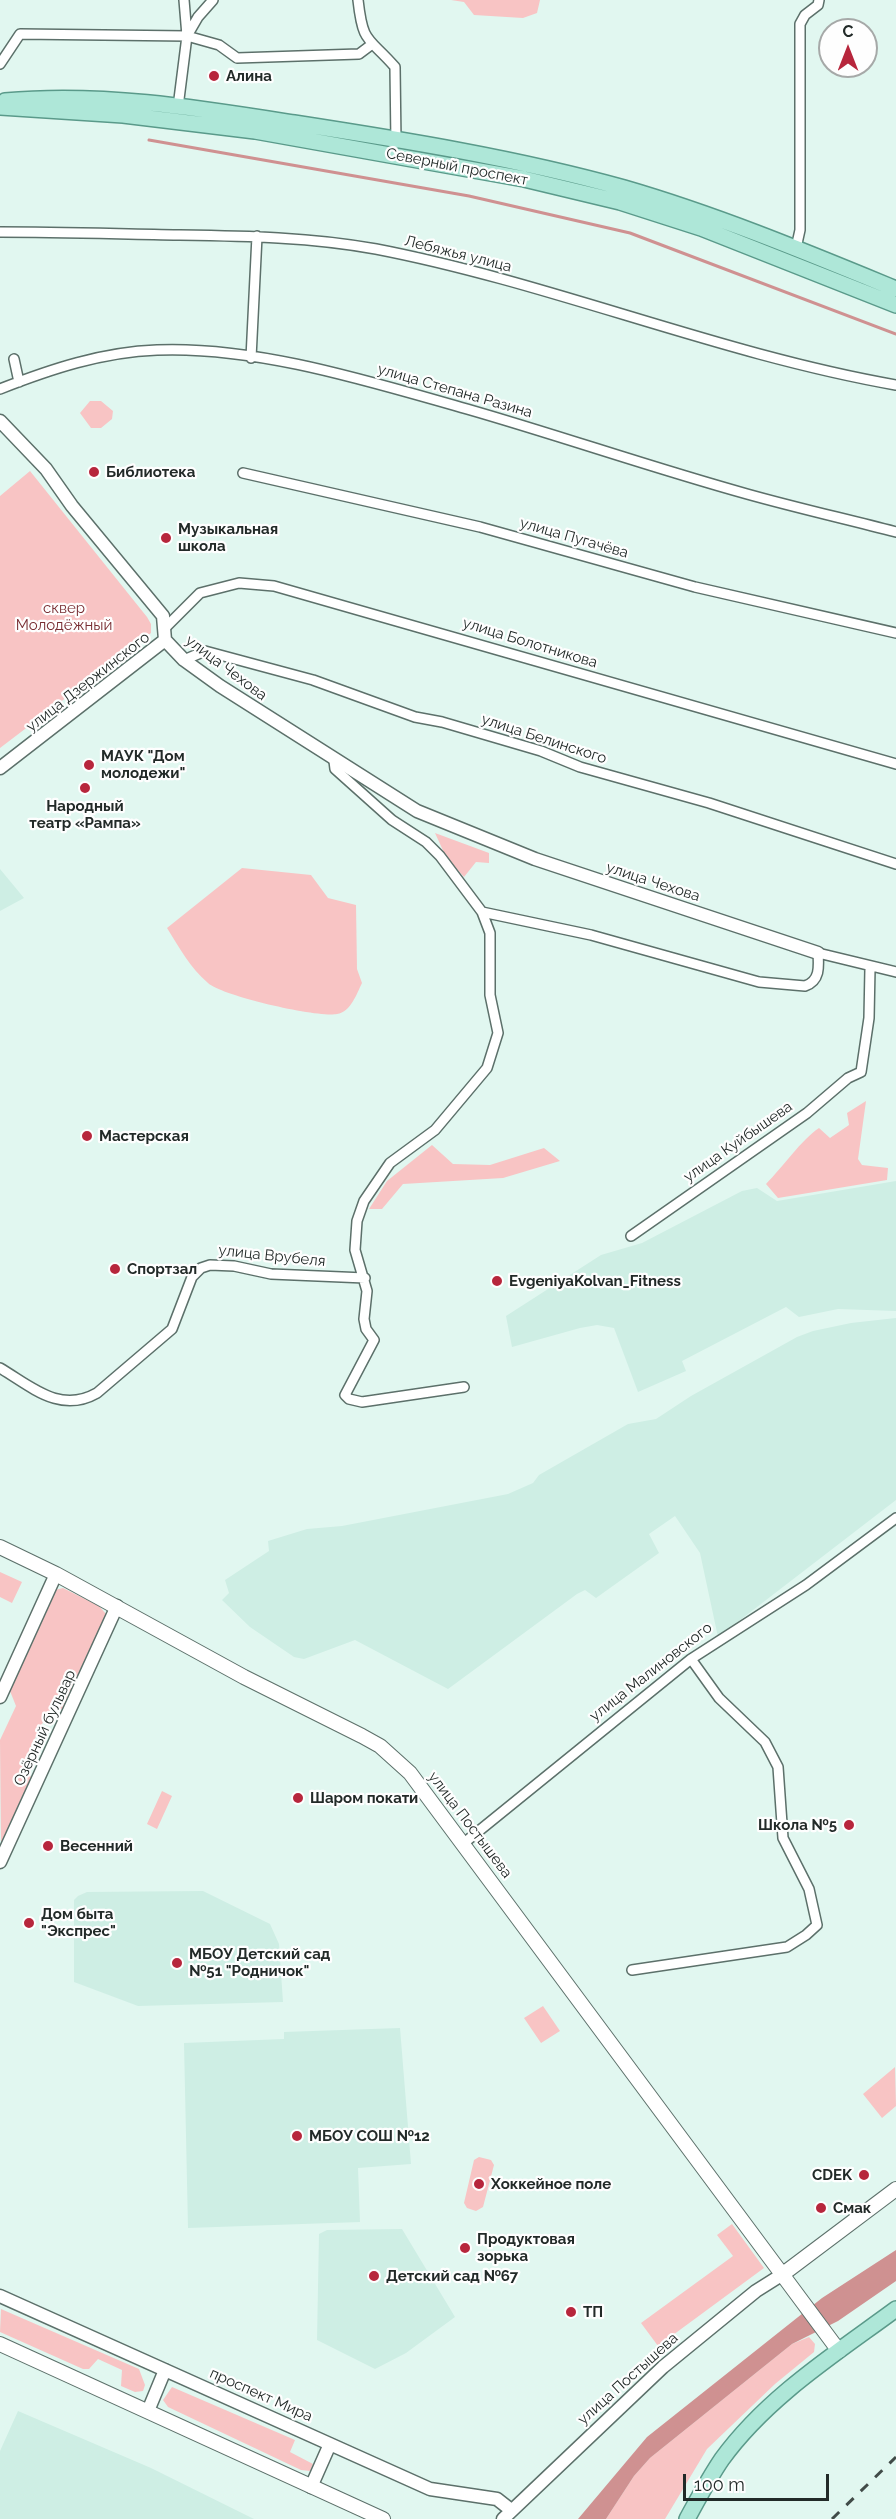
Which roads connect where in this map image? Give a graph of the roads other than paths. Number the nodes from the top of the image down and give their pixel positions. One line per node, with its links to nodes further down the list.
1 (184, 0): 5 (street)
2 (213, 0): 5 (street)
3 (358, 0): 6 (street)
4 (819, 0): 15 (street)
5 (187, 36): 6 (street); 7 (street); 10 (street)
6 (371, 45): 11 (street)
7 (0, 64)
8 (0, 101): 10 (main road, Северный проспект)
9 (0, 107): 11 (main road, Северный проспект)
10 (178, 107): 11 (main road, Северный проспект)
11 (395, 147): 12 (main road, Северный проспект)
12 (566, 182): 15 (main road, Северный проспект); 17 (main road, Северный проспект)
13 (0, 232): 14 (street, Лебяжья улица)
14 (257, 236): 18 (street); 21 (street, Лебяжья улица)
15 (796, 248): 16 (main road, Северный проспект)
16 (896, 289)
17 (896, 305)
18 (251, 358): 20 (street, улица Степана Разина); 25 (street, улица Степана Разина)
19 (14, 359): 20 (street)
20 (19, 382): 22 (street, улица Степана Разина)
21 (896, 385)
22 (0, 389)
23 (0, 421): 27 (street, улица Чехова)
24 (243, 473): 26 (street, улица Пугачёва)
25 (896, 532)
26 (896, 633)
27 (165, 634): 28 (street, улица Чехова); 30 (street, улица Болотникова); 31 (street, улица Дзержинского)
28 (184, 660): 29 (street, улица Чехова); 32 (street, улица Белинского)
29 (334, 761): 33 (street); 34 (street, улица Чехова)
30 (896, 764)
31 (0, 768)
32 (896, 864)
33 (482, 912): 34 (street); 38 (street)
34 (818, 953): 35 (street)
35 (870, 968): 36 (street); 37 (street, улица Куйбышева)
36 (896, 972)
37 (631, 1236)
38 (365, 1278): 39 (street, улица Врубеля); 40 (street)
39 (0, 1368)
40 (464, 1387)
41 (896, 1518): 45 (street, улица Малиновского)
42 (0, 1547): 43 (main road, улица Постышева)
43 (56, 1574): 44 (main road, улица Постышева); 46 (street)
44 (117, 1606): 47 (main road, улица Постышева); 48 (street, Озёрный бульвар)
45 (691, 1659): 47 (street, улица Малиновского); 50 (street)
46 (0, 1697)
47 (464, 1843): 52 (main road, улица Постышева)
48 (3, 1848): 49 (street, Озёрный бульвар)
49 (0, 1862)
50 (632, 1970)
51 (896, 2189): 52 (main road)
52 (783, 2274): 56 (main road, улица Постышева); 61 (street, улица Постышева)
53 (0, 2296): 57 (street, проспект Мира)
54 (896, 2308): 56 (main road)
55 (0, 2344): 58 (main road)
56 (839, 2351): 63 (main road)
57 (165, 2370): 58 (street); 59 (street, проспект Мира)
58 (148, 2411): 60 (main road)
59 (330, 2444): 60 (street); 61 (street, проспект Мира)
60 (311, 2487): 62 (main road)
61 (507, 2515)
62 (383, 2519)
63 (687, 2519)

